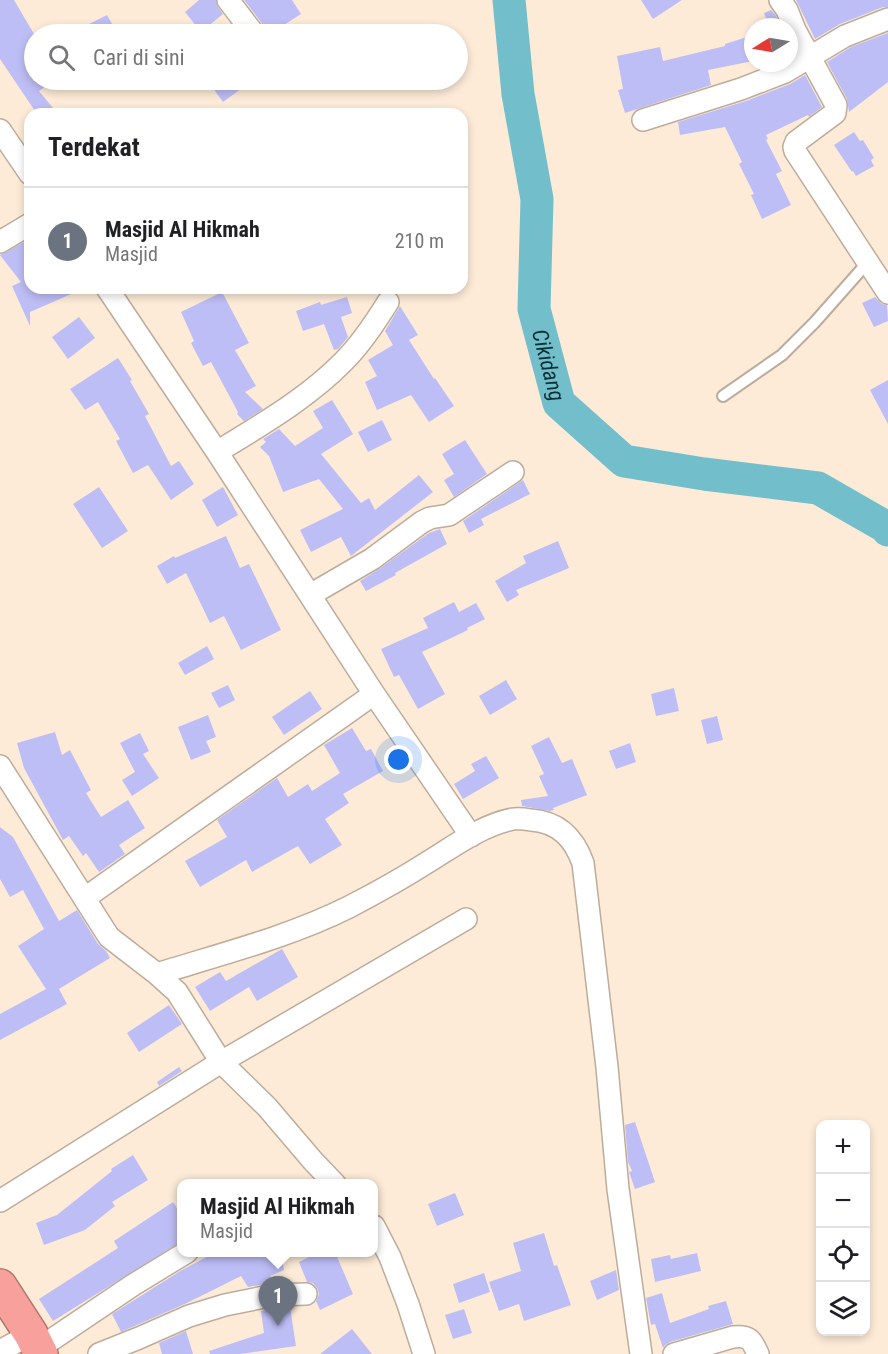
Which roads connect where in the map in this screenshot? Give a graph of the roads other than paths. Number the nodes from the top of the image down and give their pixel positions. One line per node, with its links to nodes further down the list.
1 (228, 0): 4 (street)
2 (780, 0): 5 (street)
3 (888, 19): 5 (street)
4 (246, 24)
5 (810, 57): 6 (street); 11 (street)
6 (643, 120)
7 (0, 130): 8 (street)
8 (24, 165)
9 (24, 228): 10 (street)
10 (0, 242)
11 (868, 262): 12 (street); 15 (lane)
12 (888, 293)
13 (110, 294): 16 (street)
14 (388, 302): 16 (street)
15 (723, 396)
16 (217, 452): 18 (street)
17 (513, 472): 18 (street)
18 (310, 596): 19 (street)
19 (374, 694): 21 (street); 22 (street)
20 (0, 766): 22 (street)
21 (471, 836): 24 (street); 36 (street)
22 (85, 898): 24 (street)
23 (466, 919): 25 (street)
24 (156, 974): 25 (street)
25 (221, 1062): 26 (street); 27 (street)
26 (330, 1179)
27 (0, 1201)
28 (378, 1234): 35 (street)
29 (179, 1257): 32 (street)
30 (0, 1286): 32 (highway)
31 (306, 1294): 34 (street)
32 (37, 1346): 33 (street)
33 (0, 1352)
34 (99, 1354)
35 (424, 1354)
36 (641, 1354)
37 (674, 1354): 38 (street)
38 (758, 1354)

